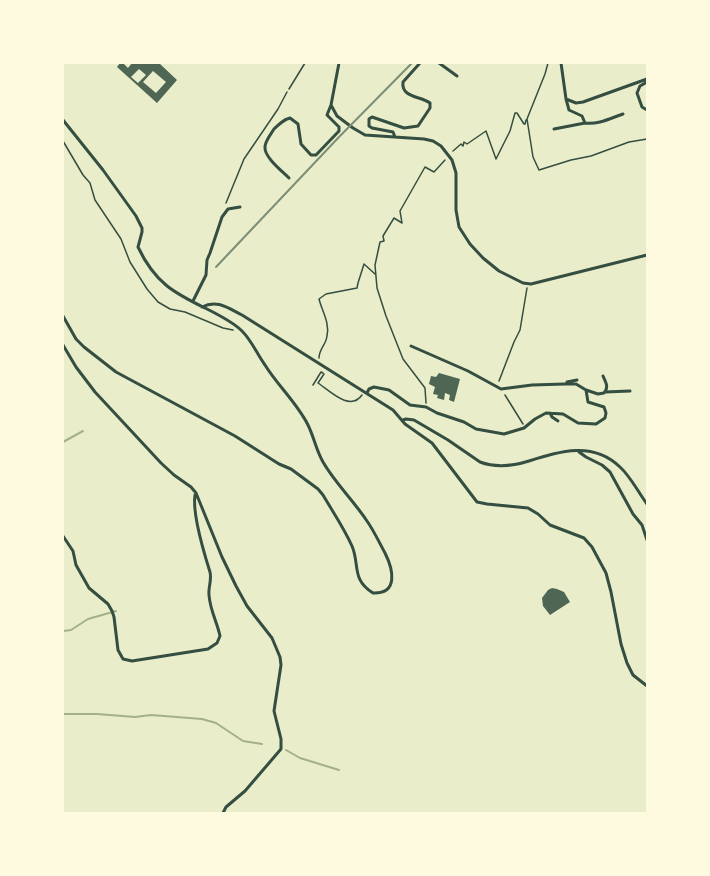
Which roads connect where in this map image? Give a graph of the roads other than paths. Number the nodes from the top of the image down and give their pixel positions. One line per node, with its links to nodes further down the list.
1 (305, 63): 8 (lane)
2 (339, 63): 10 (street)
3 (420, 63): 16 (street)
4 (439, 63): 6 (street)
5 (561, 63): 9 (street)
6 (458, 76)
7 (647, 81): 9 (street); 11 (street)
8 (289, 89)
9 (566, 99): 14 (street)
10 (331, 105): 16 (street); 17 (street)
11 (647, 110)
12 (623, 114): 14 (street)
13 (63, 120): 20 (street)
14 (585, 123): 15 (street)
15 (554, 129)
16 (395, 137): 19 (street)
17 (289, 178)
18 (240, 207): 20 (street)
19 (647, 255)
20 (193, 301): 21 (street)
21 (202, 307): 22 (street); 30 (street)
22 (63, 316)
23 (63, 345): 36 (street)
24 (411, 346): 27 (street)
25 (603, 376): 31 (street)
26 (577, 380): 27 (street)
27 (565, 384): 28 (street)
28 (586, 389): 31 (street); 32 (street)
29 (630, 391): 31 (street)
30 (365, 392): 32 (street); 33 (street)
31 (605, 392)
32 (550, 413): 34 (street)
33 (403, 420): 35 (street); 40 (street)
34 (558, 421)
35 (578, 450): 37 (street); 39 (street)
36 (196, 493): 38 (street); 41 (street)
37 (647, 504)
38 (63, 536)
39 (647, 540)
40 (647, 686)
41 (223, 813)

